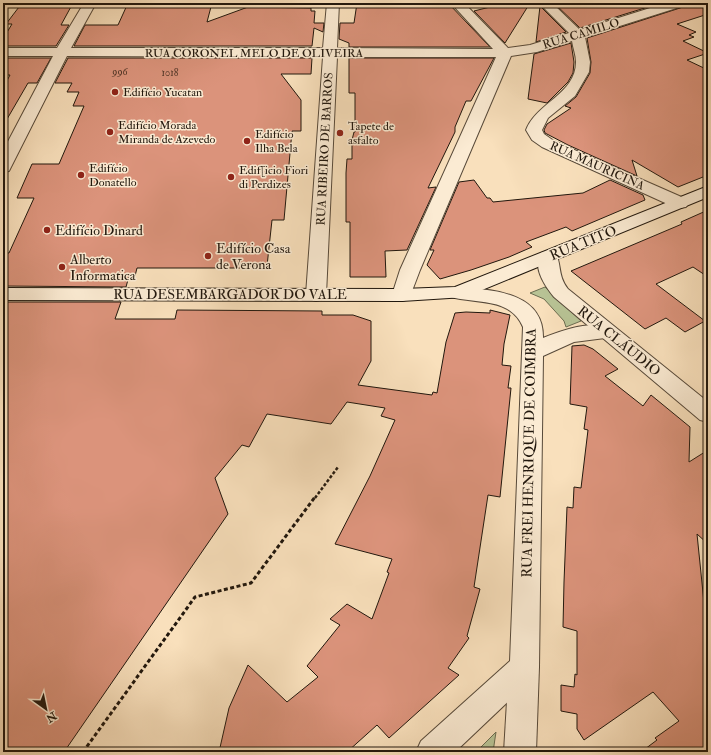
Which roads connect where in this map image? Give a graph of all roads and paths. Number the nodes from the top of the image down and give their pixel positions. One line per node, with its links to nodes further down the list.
1 (90, 3): 8 (street)
2 (333, 3): 9 (street, RUA RIBEIRO DE BARROS)
3 (457, 3): 10 (street)
4 (544, 3): 6 (street)
5 (679, 3): 6 (street, RUA CAMILO)
6 (578, 35): 10 (street, RUA CAMILO); 13 (street, RUA MAURICINA)
7 (3, 52): 8 (street, RUA CORONEL MELO DE OLIVEIRA)
8 (62, 52): 9 (street, RUA CORONEL MELO DE OLIVEIRA); 11 (street)
9 (331, 53): 10 (street, RUA CORONEL MELO DE OLIVEIRA); 17 (street, RUA RIBEIRO DE BARROS)
10 (504, 53): 18 (street)
11 (3, 166)
12 (708, 191): 13 (street, RUA TITO)
13 (680, 203): 14 (street, RUA TITO)
14 (548, 257): 15 (street, RUA TITO); 19 (street, RUA CLÁUDIO)
15 (458, 293): 18 (street, RUA DESEMBARGADOR DO VALE); 20 (street, RUA FREI HENRIQUE DE COIMBRA)
16 (3, 294): 17 (street, RUA DESEMBARGADOR DO VALE)
17 (316, 295): 18 (street, RUA DESEMBARGADOR DO VALE)
18 (402, 295)
19 (606, 332): 20 (street); 21 (street, RUA CLÁUDIO)
20 (531, 353): 23 (street, RUA FREI HENRIQUE DE COIMBRA)
21 (708, 414)
22 (338, 467): 24 (path)
23 (524, 667): 25 (street); 26 (street, RUA FREI HENRIQUE DE COIMBRA)
24 (83, 752)
25 (432, 752)
26 (520, 752)

